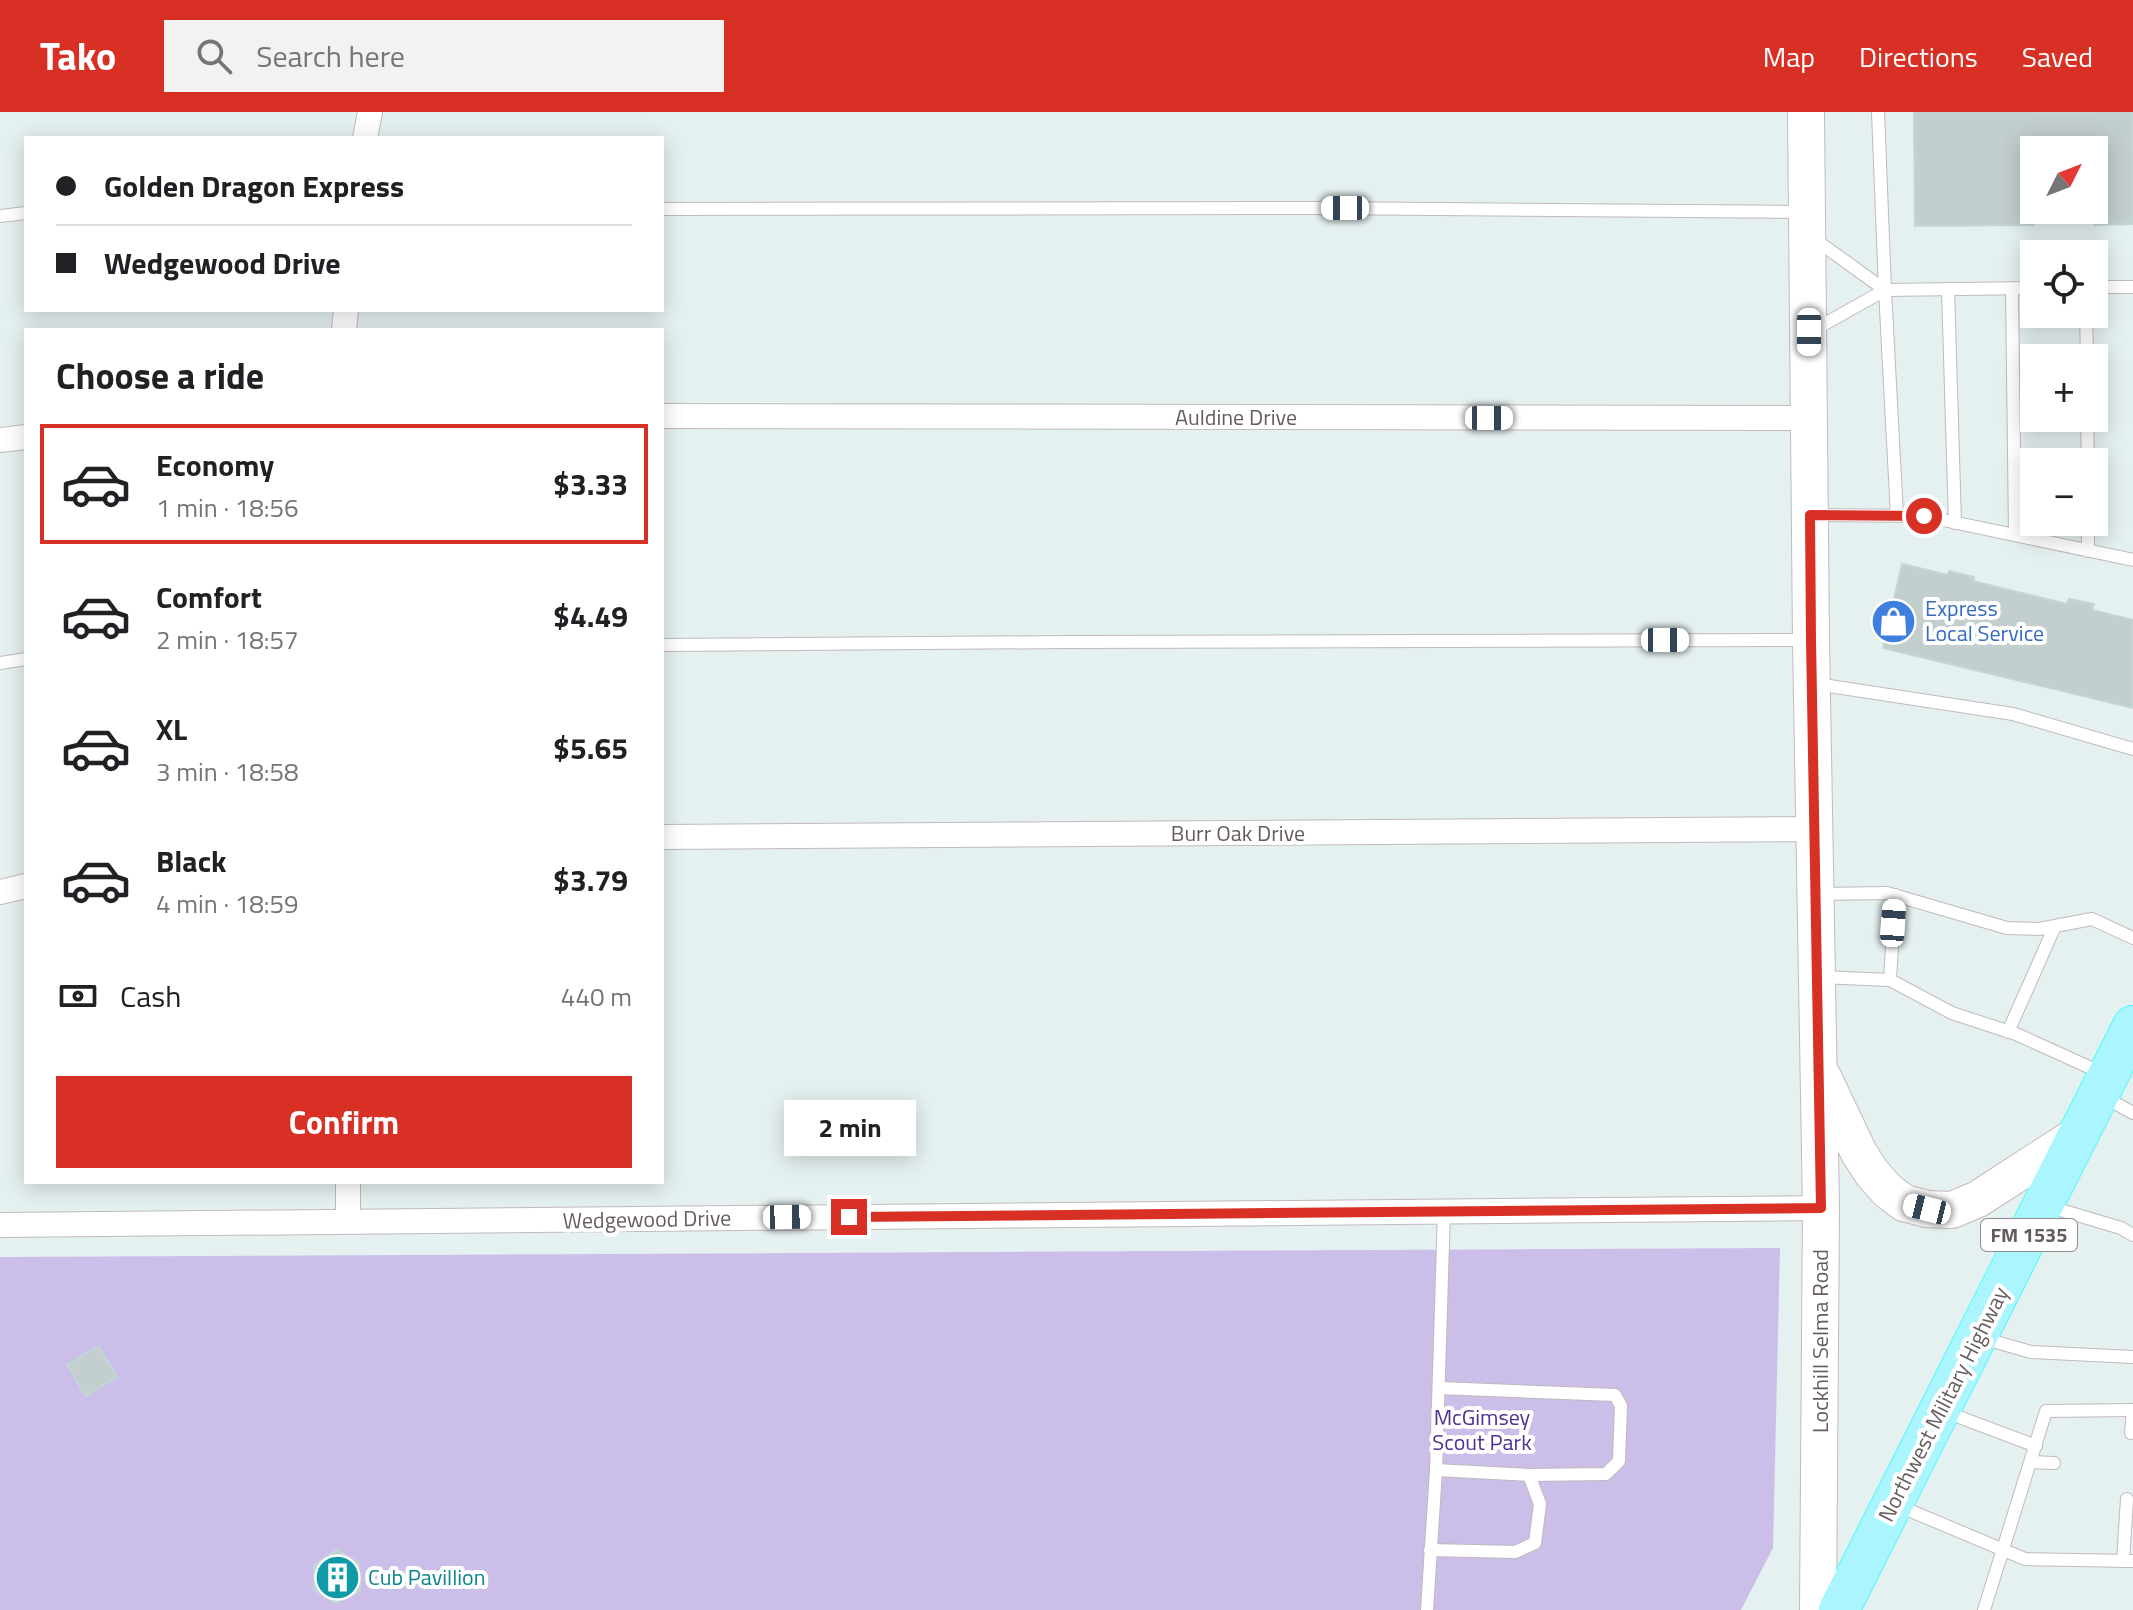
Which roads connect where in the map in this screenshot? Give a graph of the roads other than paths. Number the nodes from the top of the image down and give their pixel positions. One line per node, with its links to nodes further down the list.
1 (370, 112): 4 (street)
2 (1806, 112): 8 (main road, Lockhill Selma Road)
3 (1878, 112): 14 (lane)
4 (365, 136)
5 (664, 209): 8 (lane)
6 (24, 213): 7 (lane)
7 (0, 216)
8 (1807, 223): 14 (lane); 15 (main road, Lockhill Selma Road)
9 (2108, 287): 10 (lane)
10 (2133, 287)
11 (2012, 288): 12 (lane); 13 (lane); 23 (lane)
12 (2020, 288)
13 (1948, 289): 14 (lane); 22 (lane)
14 (1885, 290): 15 (lane); 21 (lane)
15 (1809, 332): 17 (main road, Lockhill Selma Road)
16 (664, 416): 17 (street, Auldine Drive)
17 (1809, 418): 20 (main road, Lockhill Selma Road)
18 (24, 437): 19 (street)
19 (0, 440)
20 (1810, 515): 21 (lane); 27 (main road, Lockhill Selma Road)
21 (1897, 516): 22 (lane)
22 (1955, 523): 23 (lane)
23 (2015, 535): 25 (lane)
24 (2088, 536): 25 (lane)
25 (2088, 551): 26 (lane)
26 (2133, 560)
27 (1811, 640): 28 (lane); 31 (main road, Lockhill Selma Road)
28 (664, 645)
29 (24, 659): 30 (lane)
30 (0, 663)
31 (1813, 684): 32 (lane); 33 (main road, Lockhill Selma Road)
32 (2133, 749)
33 (1814, 829): 34 (street, Burr Oak Drive); 37 (main road, Lockhill Selma Road)
34 (664, 837)
35 (24, 886): 36 (street)
36 (0, 892)
37 (1815, 894): 38 (lane); 41 (main road, Lockhill Selma Road)
38 (1895, 895): 39 (lane); 42 (lane)
39 (2055, 926): 40 (lane); 43 (lane)
40 (2133, 938)
41 (1817, 976): 42 (lane); 45 (main road, Lockhill Selma Road)
42 (1890, 980): 43 (lane)
43 (2008, 1032): 46 (lane)
44 (2131, 1036): 46 (main road, Northwest Military Highway / FM 1535)
45 (1818, 1066): 47 (main road); 50 (main road, Lockhill Selma Road)
46 (2114, 1095): 47 (main road, Northwest Military Highway / FM 1535)
47 (2080, 1133): 49 (main road, Northwest Military Highway / FM 1535)
48 (348, 1184): 52 (street)
49 (2044, 1205): 54 (lane); 55 (main road, Northwest Military Highway / FM 1535)
50 (1821, 1208): 51 (street, Wedgewood Drive); 72 (main road, Lockhill Selma Road)
51 (1444, 1211): 52 (street, Wedgewood Drive); 57 (lane)
52 (348, 1221): 53 (street, Wedgewood Drive)
53 (0, 1225)
54 (2133, 1235)
55 (1977, 1336): 56 (lane); 58 (main road, Northwest Military Highway / FM 1535)
56 (2133, 1357)
57 (1439, 1388): 64 (lane); 65 (lane)
58 (1940, 1409): 61 (lane); 67 (main road, Northwest Military Highway / FM 1535)
59 (2133, 1410): 60 (lane); 61 (lane)
60 (2131, 1433)
61 (2036, 1446): 62 (lane)
62 (2031, 1462): 63 (lane); 69 (lane)
63 (2054, 1463)
64 (1436, 1470): 65 (lane); 68 (lane)
65 (1529, 1475): 68 (lane)
66 (2127, 1499): 70 (lane)
67 (1893, 1503): 69 (lane); 73 (main road, Northwest Military Highway / FM 1535)
68 (1430, 1550): 71 (lane)
69 (2003, 1551): 70 (lane); 74 (lane)
70 (2128, 1561)
71 (1427, 1610)
72 (1818, 1610)
73 (1839, 1610)
74 (1984, 1610)

